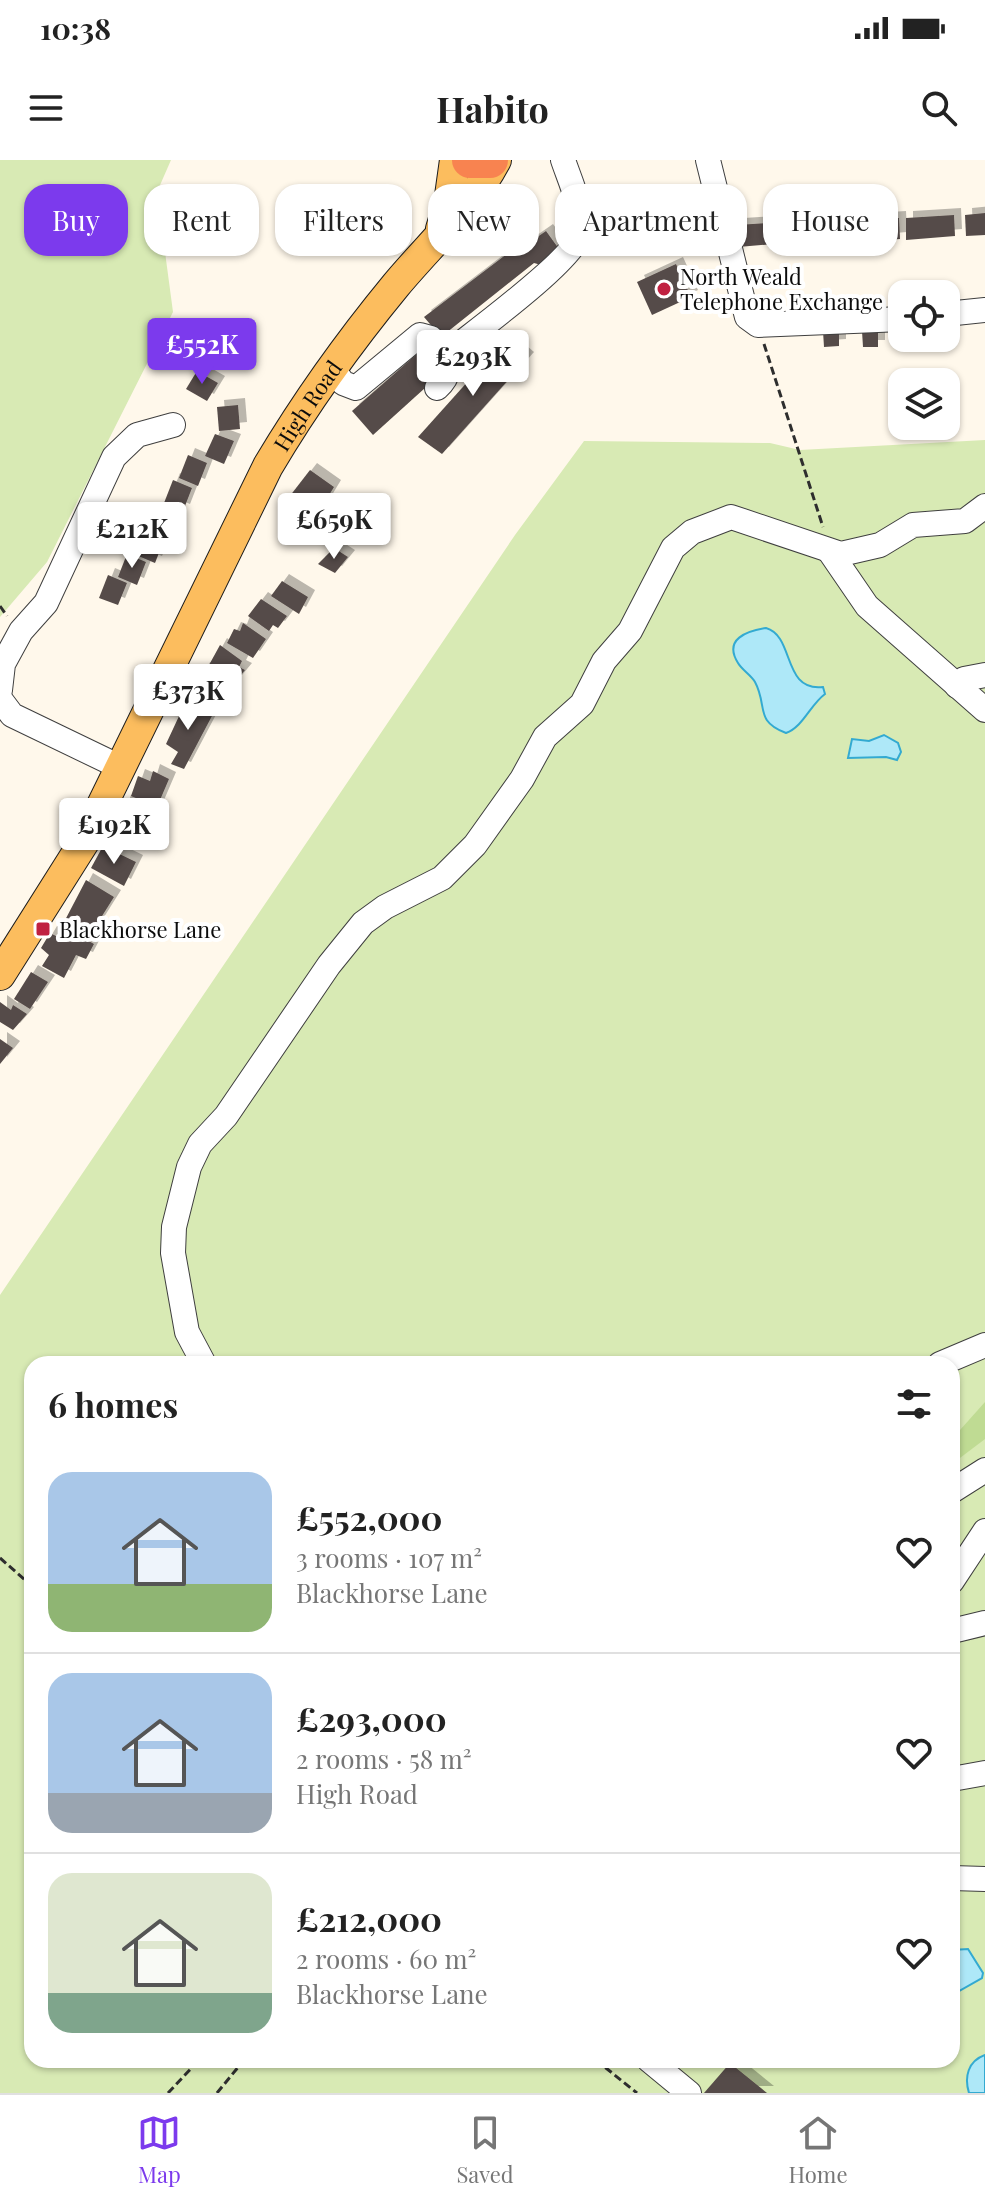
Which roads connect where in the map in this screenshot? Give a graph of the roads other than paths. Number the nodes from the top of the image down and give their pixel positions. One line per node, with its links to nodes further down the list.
1 (455, 160): 6 (main road, High Road)
2 (470, 160): 3 (highway)
3 (493, 160): 7 (main road, High Road)
4 (563, 160): 12 (street)
5 (708, 160): 11 (street)
6 (452, 184)
7 (478, 184)
8 (428, 249): 13 (main road, High Road)
9 (985, 310): 10 (street)
10 (960, 313)
11 (888, 320)
12 (442, 350): 13 (street); 14 (street)
13 (332, 367): 23 (main road, High Road)
14 (437, 388)
15 (173, 425): 20 (street)
16 (985, 506): 17 (street)
17 (830, 552): 19 (street); 26 (street)
18 (985, 675): 19 (street)
19 (957, 686): 22 (street)
20 (0, 690)
21 (0, 699): 23 (street)
22 (985, 710)
23 (122, 768): 24 (main road, High Road)
24 (0, 975)
25 (985, 1345): 27 (street)
26 (200, 1356)
27 (959, 1356)
28 (985, 1470): 29 (street)
29 (960, 1486)
30 (985, 1531): 31 (street)
31 (960, 1569)
32 (985, 1623): 33 (street)
33 (960, 1629)
34 (985, 1773): 35 (street)
35 (960, 1778)
36 (960, 1878): 37 (street)
37 (985, 1879)
38 (659, 2068): 39 (street)
39 (689, 2093)

